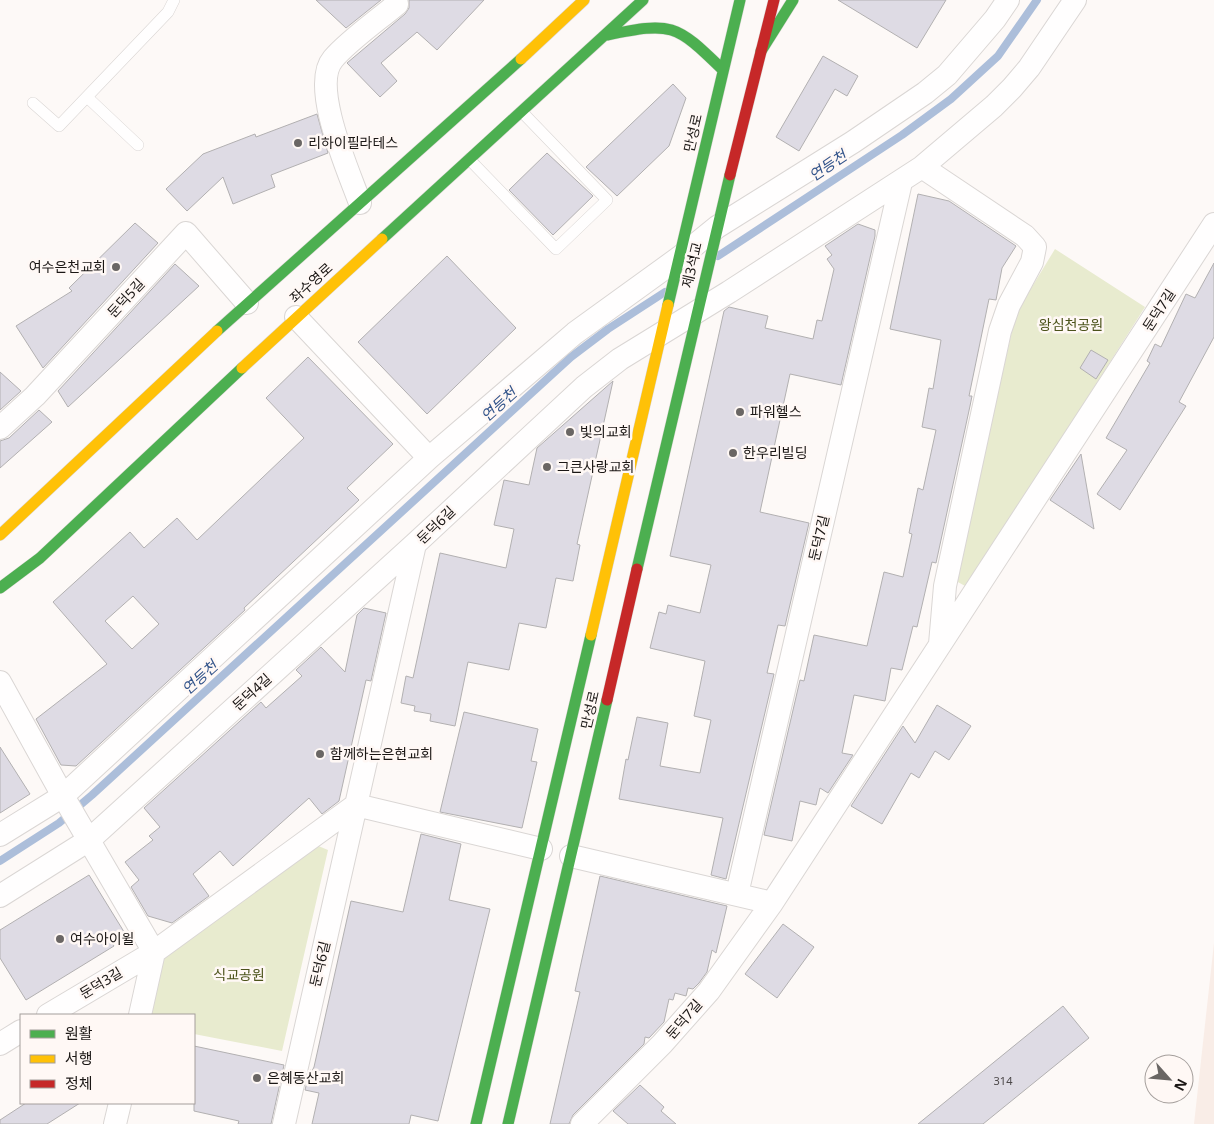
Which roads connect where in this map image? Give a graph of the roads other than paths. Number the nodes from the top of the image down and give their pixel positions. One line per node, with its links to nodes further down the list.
1 (174, 0): 15 (lane)
2 (584, 0): 13 (street, 좌수영로)
3 (643, 0): 11 (street, 좌수영로)
4 (740, 0): 14 (street, 만성로)
5 (774, 0): 12 (street)
6 (793, 0): 12 (street)
7 (1008, 0): 24 (street)
8 (1075, 0): 20 (street)
9 (397, 4): 22 (street)
10 (558, 8): 13 (street)
11 (607, 35): 14 (street); 17 (street, 좌수영로)
12 (761, 51): 24 (street)
13 (525, 56): 22 (street, 좌수영로)
14 (724, 70): 25 (street, 만성로)
15 (87, 97): 16 (lane); 18 (lane)
16 (33, 103)
17 (522, 112): 19 (street, 좌수영로); 19 (lane)
18 (138, 145)
19 (469, 159): 28 (street, 좌수영로)
20 (922, 167): 21 (street); 35 (street, 둔덕7길)
21 (901, 182): 27 (street); 43 (street, 둔덕7길)
22 (360, 203): 26 (street, 좌수영로)
23 (1214, 224): 35 (street, 둔덕7길)
24 (716, 230): 25 (street); 27 (street, 제3석교)
25 (678, 265): 29 (street, 제3석교); 31 (street)
26 (247, 303): 30 (street, 둔덕5길); 32 (street, 좌수영로)
27 (698, 307): 29 (street); 42 (street, 만성로)
28 (296, 317): 31 (street); 34 (street, 좌수영로)
29 (660, 334): 33 (street, 둔덕6길); 41 (street, 만성로)
30 (0, 428)
31 (429, 458): 37 (street)
32 (0, 535)
33 (415, 544): 38 (street, 둔덕6길); 40 (street, 둔덕4길)
34 (0, 588)
35 (940, 647): 45 (street, 둔덕7길)
36 (0, 682): 37 (street)
37 (63, 796): 39 (street); 40 (street)
38 (356, 804): 41 (street); 46 (street); 53 (street, 둔덕6길)
39 (0, 835)
40 (89, 840): 44 (street, 둔덕4길); 46 (street)
41 (541, 849): 54 (street, 만성로)
42 (571, 856): 43 (street); 55 (street, 만성로)
43 (737, 894): 45 (street)
44 (0, 896)
45 (772, 903): 56 (street, 둔덕7길)
46 (154, 952): 47 (street, 둔덕3길); 48 (street)
47 (50, 1014)
48 (140, 1014)
49 (20, 1032): 50 (street)
50 (0, 1044)
51 (120, 1104): 52 (street)
52 (115, 1124)
53 (284, 1124)
54 (476, 1124)
55 (508, 1124)
56 (582, 1124)

